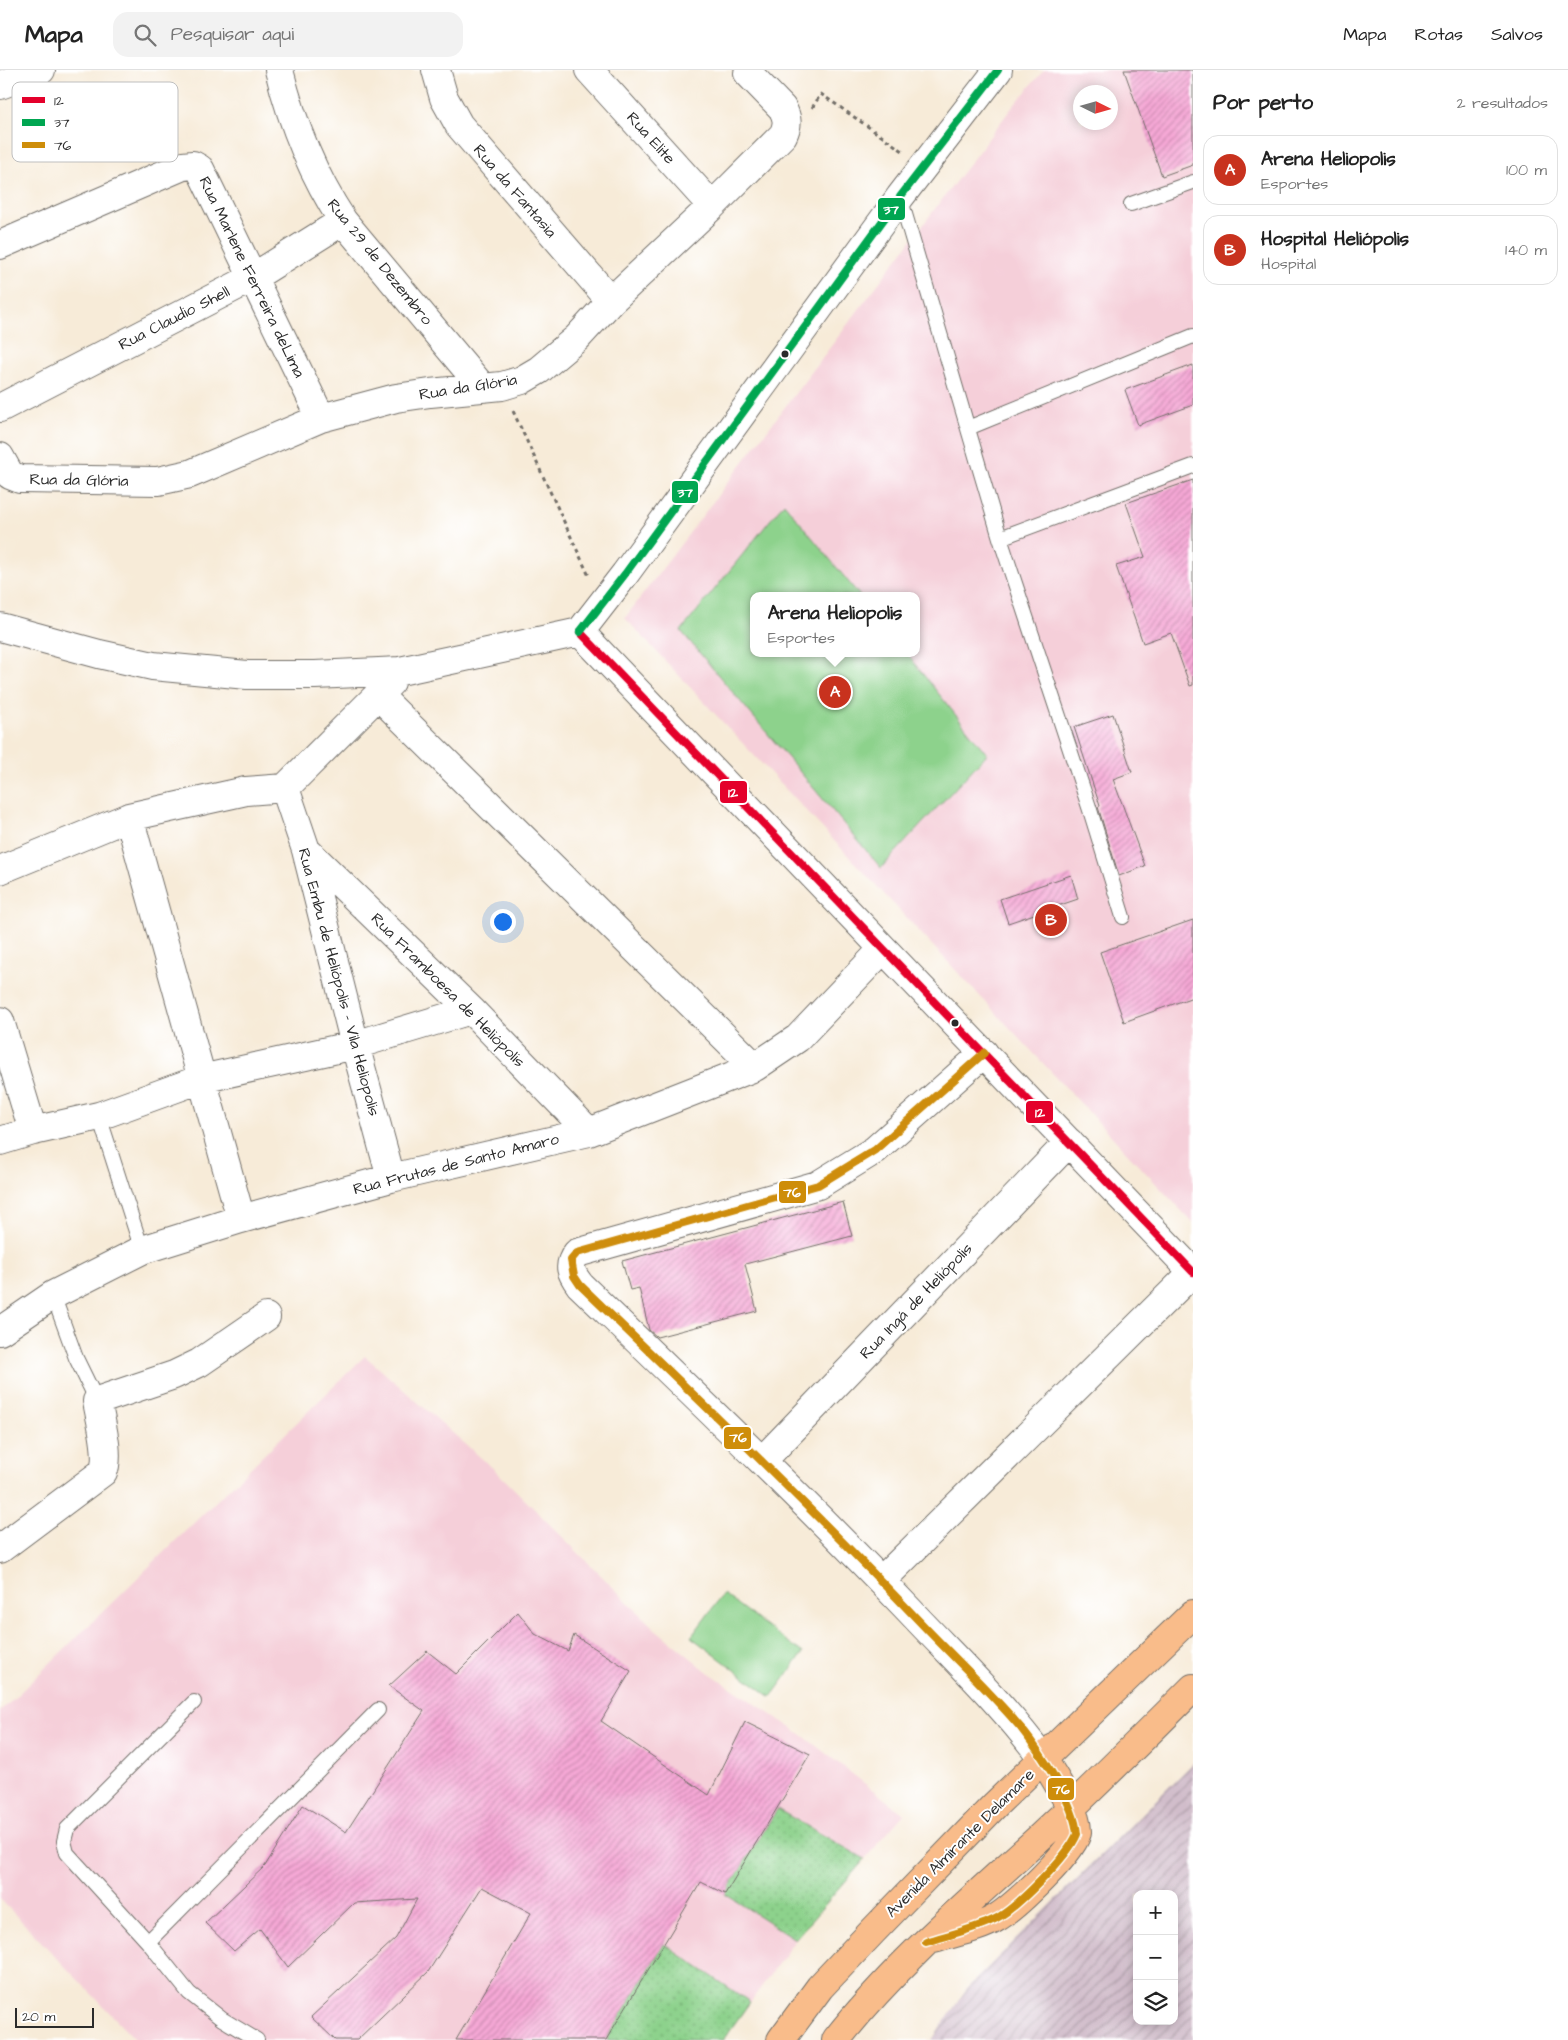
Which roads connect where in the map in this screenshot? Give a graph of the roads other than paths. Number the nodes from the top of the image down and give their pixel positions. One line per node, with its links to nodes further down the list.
1 (41, 70): 7 (street)
2 (279, 70): 12 (street, Rua 29 de Dezembro)
3 (436, 70): 15 (street, Rua da Fantasia)
4 (589, 70): 11 (street, Rua Elite)
5 (998, 70): 9 (street)
6 (747, 71): 11 (street, Rua da Glória)
7 (0, 85)
8 (1193, 182): 10 (lane)
9 (900, 197): 20 (lane); 25 (street)
10 (1131, 204)
11 (712, 206): 15 (street, Rua da Glória)
12 (343, 221): 14 (street, Rua Claudio Shell); 17 (street, Rua 29 de Dezembro)
13 (0, 245): 14 (street, Rua Marlene Ferreira deLima)
14 (252, 278): 18 (street, Rua Claudio Shell); 19 (street, Rua Marlene Ferreira deLima)
15 (611, 301): 17 (street, Rua da Glória)
16 (1193, 336): 20 (lane)
17 (492, 386): 19 (street, Rua da Glória)
18 (0, 408)
19 (321, 418): 21 (street, Rua da Glória)
20 (968, 428): 23 (lane)
21 (0, 456)
22 (1193, 466): 23 (lane)
23 (1000, 538): 32 (lane)
24 (0, 627): 26 (street)
25 (580, 632): 26 (street); 33 (lane)
26 (400, 671): 27 (street)
27 (379, 696): 28 (street); 38 (street)
28 (285, 788): 29 (street); 30 (street, Rua Embu de Heliópolis - Vila Heliopolis)
29 (130, 816): 31 (street); 39 (street)
30 (306, 850): 34 (street, Rua Framboesa de Heliópolis); 36 (street, Rua Embu de Heliópolis - Vila Heliopolis)
31 (0, 870)
32 (1123, 917)
33 (883, 950): 37 (street); 38 (street)
34 (471, 1010): 36 (street); 42 (street, Rua Framboesa de Heliópolis)
35 (0, 1021): 41 (street)
36 (355, 1045): 39 (street); 45 (street, Rua Embu de Heliópolis - Vila Heliopolis)
37 (984, 1054): 44 (street); 53 (street)
38 (755, 1068): 42 (lane)
39 (201, 1079): 40 (street); 46 (street)
40 (99, 1116): 41 (street); 47 (lane)
41 (33, 1131): 43 (street)
42 (589, 1132): 45 (street, Rua Frutas de Santo Amaro)
43 (0, 1141)
44 (1069, 1142): 48 (street); 53 (street, Rua Ingá de Heliópolis)
45 (391, 1178): 46 (street, Rua Frutas de Santo Amaro)
46 (241, 1219): 47 (street, Rua Frutas de Santo Amaro)
47 (142, 1250): 49 (street, Rua Frutas de Santo Amaro)
48 (1193, 1272): 55 (street)
49 (53, 1295): 51 (street, Rua Frutas de Santo Amaro); 52 (lane)
50 (266, 1317): 52 (street)
51 (0, 1331)
52 (97, 1401): 54 (street)
53 (762, 1460): 55 (street)
54 (0, 1549)
55 (881, 1581): 60 (street)
56 (1193, 1614): 60 (main road, Avenida Almirante Delamare)
57 (1193, 1688): 61 (main road)
58 (194, 1702): 62 (lane)
59 (378, 1710): 62 (lane)
60 (1043, 1759): 61 (main road); 65 (main road, Avenida Almirante Delamare)
61 (1071, 1809): 66 (main road)
62 (148, 1942): 63 (lane)
63 (245, 2036): 64 (lane)
64 (256, 2040)
65 (781, 2040)
66 (836, 2040)

